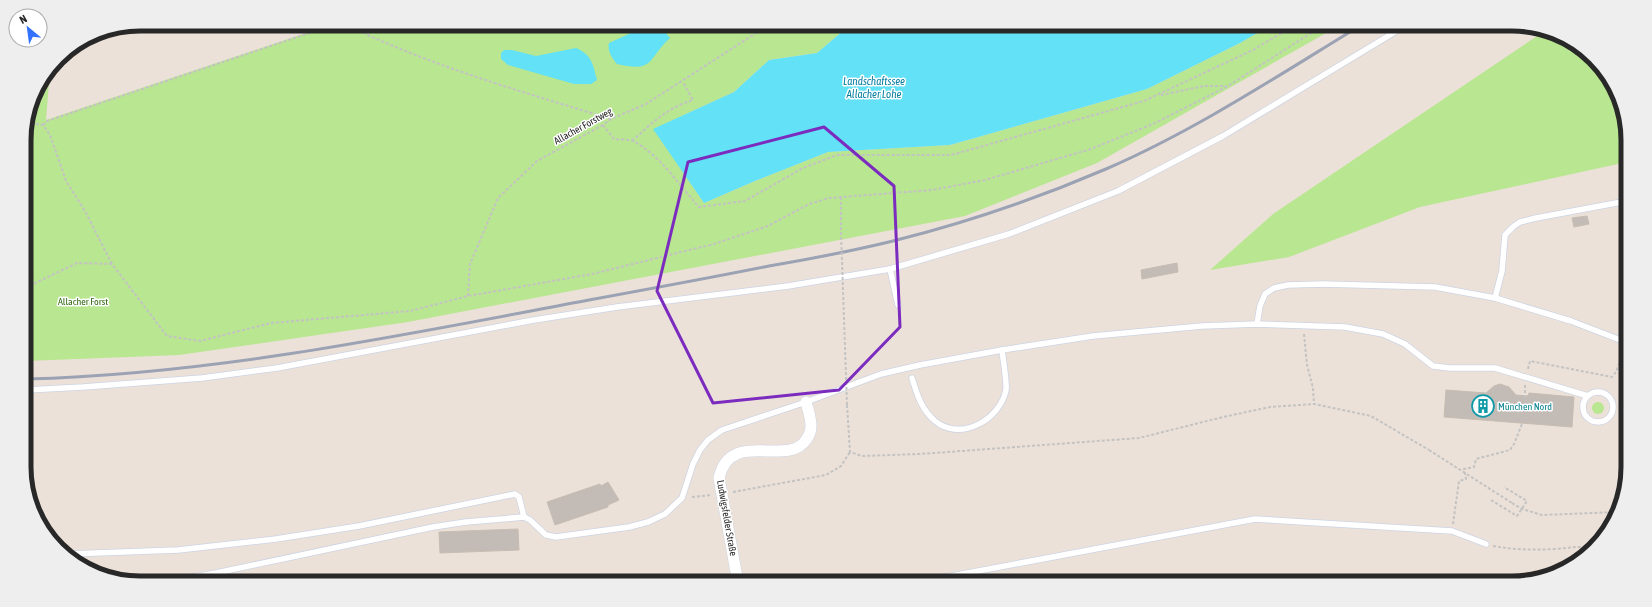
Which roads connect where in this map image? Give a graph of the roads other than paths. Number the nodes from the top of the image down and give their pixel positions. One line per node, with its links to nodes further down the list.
1 (1396, 31): 3 (lane)
2 (1621, 202): 4 (lane)
3 (890, 270): 5 (lane); 10 (lane)
4 (1495, 298): 6 (lane); 7 (lane)
5 (898, 305)
6 (1257, 324): 8 (lane); 11 (lane)
7 (1621, 340)
8 (1002, 350): 9 (lane); 12 (lane)
9 (912, 378)
10 (31, 390)
11 (1588, 396): 11 (lane)
12 (806, 402): 13 (lane); 17 (street, Ludwigsfelder Straße)
13 (524, 517): 15 (lane); 16 (lane)
14 (1486, 544): 18 (lane)
15 (74, 554)
16 (199, 576)
17 (737, 576)
18 (951, 576)

